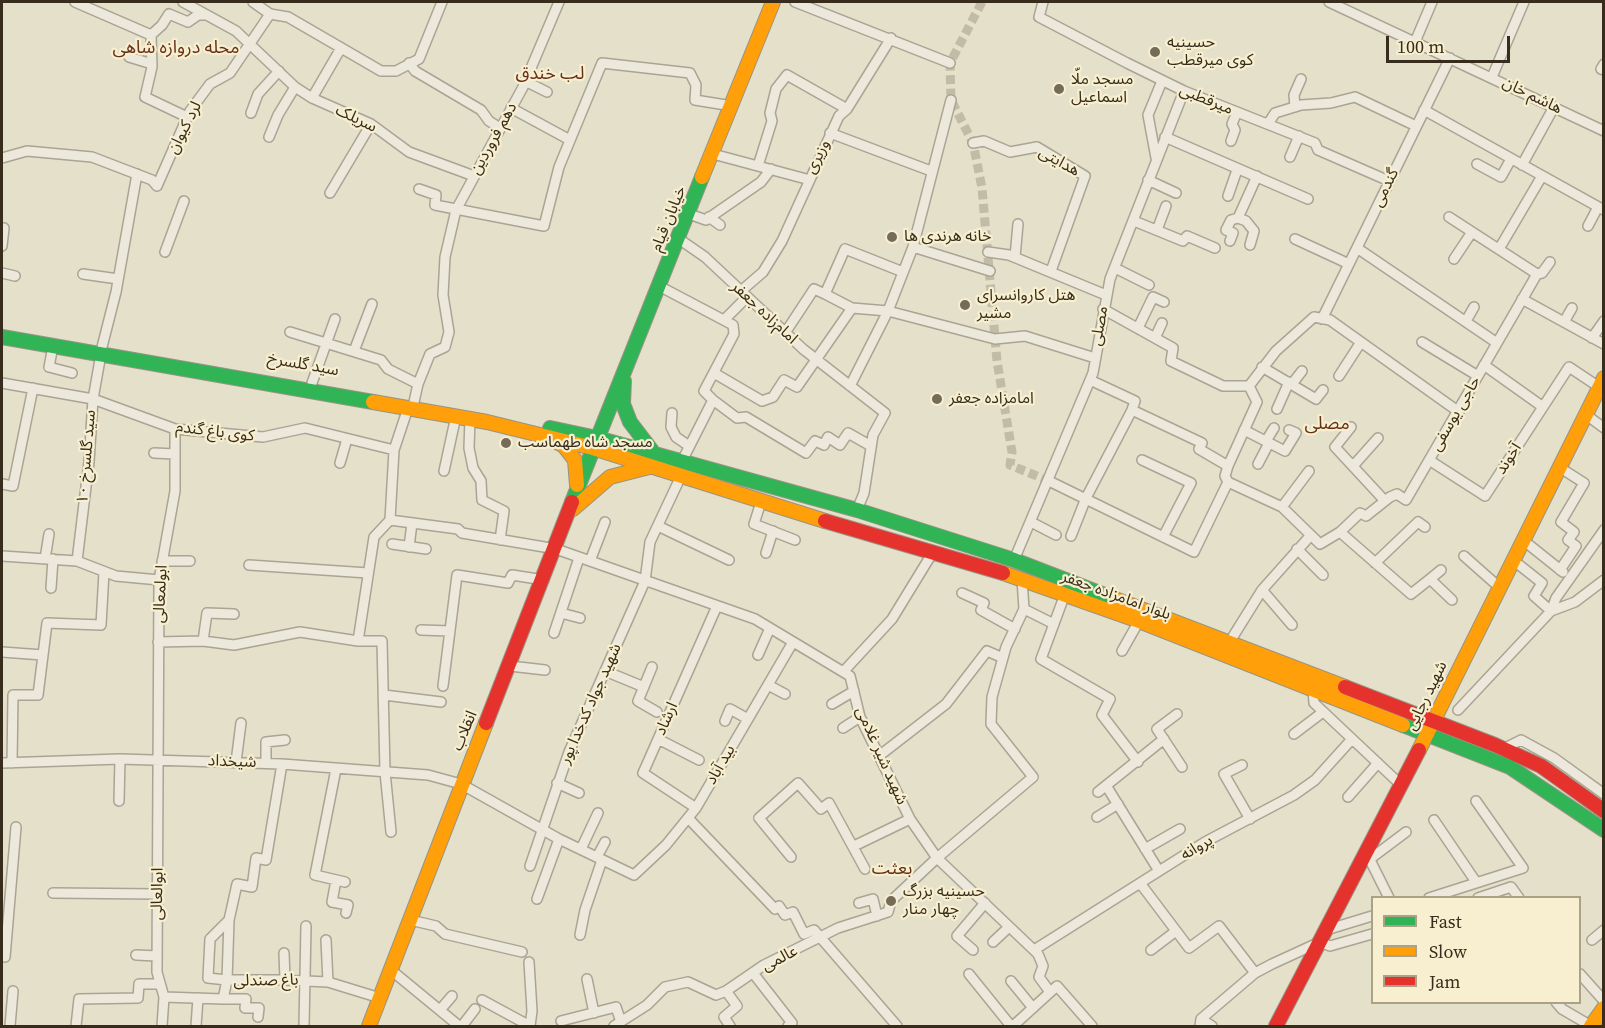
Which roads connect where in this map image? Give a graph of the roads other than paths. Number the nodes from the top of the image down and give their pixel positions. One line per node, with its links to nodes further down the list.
1 (75, 2): 16 (street)
2 (183, 2): 15 (street, سریلک)
3 (253, 2): 14 (street)
4 (442, 2): 23 (street)
5 (559, 2): 31 (street, دهم فروردین)
6 (773, 2): 38 (main road, خیابان قیام)
7 (795, 2): 17 (street)
8 (1043, 2): 32 (street, میرقطبی)
9 (1329, 2): 13 (street, هاشم خان)
10 (1356, 2): 13 (street)
11 (1432, 2): 18 (street)
12 (1524, 2): 29 (street)
13 (1353, 12): 18 (street, هاشم خان)
14 (270, 14): 19 (street, لرد کیوان); 20 (street)
15 (208, 15): 16 (street); 19 (street, سریلک)
16 (151, 35): 25 (street)
17 (891, 38): 24 (street); 42 (street, وزیری)
18 (1415, 42): 22 (street, هاشم خان)
19 (250, 43): 28 (street, سریلک); 46 (street, لرد کیوان)
20 (341, 48): 23 (street); 36 (street)
21 (129, 57): 25 (street)
22 (1450, 58): 29 (street, هاشم خان); 43 (street, گندمی)
23 (409, 63): 50 (street)
24 (950, 63)
25 (152, 64): 46 (street)
26 (1604, 64): 27 (street)
27 (1604, 70)
28 (279, 71): 33 (street, سریلک); 45 (street)
29 (1492, 77): 40 (street, هاشم خان)
30 (1301, 79): 39 (street)
31 (525, 81): 35 (street); 41 (street, دهم فروردین)
32 (1162, 81): 34 (street, میرقطبی); 61 (street)
33 (295, 87): 36 (street, سریلک); 54 (street)
34 (1184, 91): 44 (street, میرقطبی); 55 (street, مصلی)
35 (547, 92)
36 (312, 98): 47 (street, سریلک)
37 (951, 100): 69 (street)
38 (732, 106): 56 (street); 59 (main road, خیابان قیام)
39 (1295, 107): 48 (street); 49 (street)
40 (1554, 107): 51 (street, هاشم خان); 65 (street)
41 (511, 108): 50 (street, دهم فروردین); 56 (street)
42 (847, 109): 52 (street, وزیری); 66 (street)
43 (1424, 110): 49 (street, گندمی); 63 (street)
44 (1237, 112): 48 (street, میرقطبی); 57 (street)
45 (251, 113)
46 (187, 117): 70 (street, لرد کیوان)
47 (371, 124): 71 (street, سریلک); 78 (street)
48 (1268, 124): 53 (street, میرقطبی)
49 (1416, 126): 76 (street, گندمی)
50 (500, 128): 71 (street, دهم فروردین)
51 (1604, 131)
52 (830, 133): 69 (street); 74 (street, وزیری)
53 (1299, 136): 62 (street); 76 (street, میرقطبی)
54 (269, 137)
55 (1165, 137): 61 (street, مصلی); 68 (street)
56 (570, 140): 85 (street)
57 (1231, 141)
58 (973, 143): 115 (street, هدایتی)
59 (713, 153): 66 (street, وزیری); 86 (main road, خیابان قیام)
60 (2, 158): 70 (street, لرد کیوان)
61 (1156, 158): 75 (street, مصلی)
62 (1290, 158)
63 (1511, 159): 64 (street); 65 (street)
64 (1477, 164)
65 (1522, 165): 73 (street)
66 (758, 166): 67 (street, وزیری)
67 (771, 169): 74 (street, وزیری); 88 (street)
68 (1237, 170): 72 (street); 80 (street)
69 (931, 171): 103 (street)
70 (137, 174): 121 (street, سید گلسرخ ۱۰)
71 (474, 176): 85 (street, دهم فروردین)
72 (1257, 176): 81 (street); 89 (street)
73 (1542, 176): 84 (street); 106 (street)
74 (810, 180): 124 (street)
75 (1148, 180): 79 (street); 90 (street, مصلی)
76 (1389, 181): 105 (street, گندمی)
77 (419, 189): 85 (street)
78 (330, 193)
79 (1176, 193)
80 (1228, 196)
81 (1308, 199)
82 (184, 201): 107 (street)
83 (1166, 206): 96 (street)
84 (1601, 209): 93 (street)
85 (456, 210): 173 (street, دهم فروردین)
86 (689, 214): 88 (street); 98 (main road, خیابان قیام)
87 (1449, 217): 97 (street)
88 (710, 218): 92 (street)
89 (1238, 218): 100 (street); 101 (street)
90 (1134, 220): 96 (street); 113 (street, مصلی)
91 (1018, 224): 109 (street)
92 (720, 225)
93 (1588, 226)
94 (3, 227): 95 (street); 102 (street)
95 (16, 229)
96 (1156, 230): 104 (street)
97 (1472, 232): 106 (street); 110 (street)
98 (679, 239): 123 (main road, خیابان قیام); 124 (street, امام‌زاده جعفر)
99 (1295, 239): 112 (street)
100 (1230, 241)
101 (1250, 245)
102 (2, 246)
103 (913, 246): 114 (street); 116 (street)
104 (1215, 248)
105 (1357, 248): 112 (street, گندمی); 138 (street)
106 (1499, 249): 119 (street)
107 (165, 252)
108 (988, 252): 109 (street)
109 (1015, 257): 115 (street)
110 (1454, 259)
111 (1550, 262): 119 (street, حاجی یوسفی)
112 (1349, 264): 135 (street, گندمی)
113 (1114, 268): 122 (street); 126 (street, مصلی)
114 (990, 271)
115 (1051, 271): 126 (street)
116 (903, 272): 125 (street); 134 (street)
117 (2, 273): 120 (street)
118 (83, 274): 121 (street)
119 (1536, 274): 127 (street, حاجی یوسفی)
120 (15, 276)
121 (118, 279): 155 (street, سید گلسرخ ۱۰)
122 (1149, 285)
123 (659, 286): 137 (street); 165 (main road, خیابان قیام)
124 (744, 294): 137 (street); 145 (street, امام‌زاده جعفر)
125 (825, 294): 131 (street); 145 (street)
126 (1106, 295): 133 (street, مصلی)
127 (1522, 299): 140 (street); 152 (street, حاجی یوسفی)
128 (1164, 303): 142 (street)
129 (372, 304): 156 (street)
130 (1474, 307): 138 (street)
131 (852, 308): 134 (street); 158 (street)
132 (1572, 308): 140 (street)
133 (1103, 309): 142 (street); 157 (street, مصلی)
134 (888, 311): 157 (street); 174 (street)
135 (1318, 318): 149 (street); 160 (street, گندمی)
136 (335, 319): 151 (street)
137 (725, 319): 164 (street)
138 (1466, 321): 152 (street)
139 (1604, 321): 148 (street)
140 (1564, 322): 148 (street)
141 (1162, 323): 147 (street)
142 (1138, 328): 147 (street)
143 (2, 330): 155 (main road, سید گلسرخ)
144 (290, 332): 151 (street)
145 (785, 333): 158 (street, امام‌زاده جعفر)
146 (2, 337): 154 (main road, سید گلسرخ)
147 (1155, 338): 175 (street)
148 (1592, 338): 153 (street)
149 (1361, 342): 166 (street); 184 (street)
150 (1422, 342): 167 (street)
151 (326, 343): 156 (street); 171 (street)
152 (1497, 343): 159 (street, حاجی یوسفی)
153 (1604, 344)
154 (53, 346): 155 (main road, سید گلسرخ); 163 (street)
155 (102, 350): 161 (main road, سید گلسرخ); 178 (street, سید گلسرخ ۱۰)
156 (354, 351): 173 (street)
157 (1095, 358): 168 (street, مصلی)
158 (816, 359): 164 (street); 174 (street, امام‌زاده جعفر)
159 (1484, 365): 167 (street, حاجی یوسفی); 181 (street)
160 (1262, 367): 172 (street); 175 (street, گندمی)
161 (206, 368): 171 (main road, سید گلسرخ); 180 (main road, سید گلسرخ)
162 (1302, 371): 172 (street)
163 (72, 373)
164 (714, 373): 179 (street)
165 (624, 374): 198 (main road, خیابان قیام); 204 (main road)
166 (1339, 376)
167 (1478, 376): 184 (street, حاجی یوسفی)
168 (1090, 380): 183 (street); 215 (street, مصلی)
169 (1602, 382): 181 (street, آخوند); 186 (main road, شهید رجایی)
170 (2, 383): 176 (street, کوی باغ گندم)
171 (312, 383): 180 (main road, سید گلسرخ)
172 (1291, 383): 177 (street); 182 (street)
173 (418, 384): 180 (street)
174 (850, 386): 200 (street, امام‌زاده جعفر)
175 (1249, 387): 192 (street)
176 (33, 388): 178 (street, کوی باغ گندم); 217 (street)
177 (1323, 390)
178 (93, 399): 191 (street, کوی باغ گندم); 258 (street, سید گلسرخ ۱۰)
179 (713, 400): 199 (street); 200 (street)
180 (411, 405): 187 (main road, سید گلسرخ); 198 (main road, سید گلسرخ); 201 (street)
181 (1544, 406): 206 (street, آخوند)
182 (1277, 409)
183 (1132, 410): 209 (street); 219 (street)
184 (1459, 412): 206 (street, حاجی یوسفی)
185 (672, 413): 199 (street)
186 (1586, 414): 190 (street); 211 (main road, شهید رجایی)
187 (463, 418): 194 (main road, سید گلسرخ); 213 (street); 239 (street)
188 (1352, 427): 210 (street)
189 (1274, 428): 197 (street)
190 (1604, 428)
191 (175, 429): 196 (street, کوی باغ گندم); 203 (street, ابولمعالی)
192 (1244, 430): 197 (street); 209 (street)
193 (1289, 430): 197 (street)
194 (548, 437): 198 (main road, سید گلسرخ); 218 (main road)
195 (1378, 438): 210 (street)
196 (347, 439): 201 (street, کوی باغ گندم); 207 (street)
197 (1267, 442): 208 (street)
198 (595, 443): 204 (main road, بلوار امامزاده جعفر); 218 (main road, انقلاب)
199 (689, 446): 212 (street)
200 (871, 447): 223 (street)
201 (394, 450): 225 (street)
202 (154, 453): 203 (street)
203 (175, 454): 259 (street, ابولمعالی)
204 (647, 460): 212 (main road, بلوار امامزاده جعفر); 224 (main road)
205 (1142, 460): 238 (street)
206 (1429, 460): 220 (street, حاجی یوسفی)
207 (340, 464)
208 (1257, 464)
209 (1228, 466): 216 (street)
210 (1353, 466): 220 (street)
211 (1559, 467): 241 (main road, شهید رجایی); 267 (street)
212 (681, 469): 221 (main road, بلوار امامزاده جعفر); 223 (main road, بلوار امامزاده جعفر); 229 (street)
213 (444, 471)
214 (1309, 471): 222 (street)
215 (1048, 481): 219 (street); 227 (street, مصلی)
216 (1227, 482): 222 (street); 238 (street)
217 (2, 484)
218 (577, 492): 224 (main road, انقلاب)
219 (1086, 498): 237 (street); 238 (street)
220 (1385, 501): 233 (street, حاجی یوسفی)
221 (761, 502): 232 (street); 247 (main road, بلوار امامزاده جعفر)
222 (1282, 507): 236 (street)
223 (857, 510): 256 (main road, بلوار امامزاده جعفر)
224 (570, 513): 245 (main road, انقلاب)
225 (390, 520): 228 (street, شهید شیر غلامی); 269 (street)
226 (605, 522): 261 (street)
227 (1031, 522): 235 (street); 256 (street, مصلی)
228 (412, 523): 239 (street, شهید شیر غلامی); 243 (street)
229 (658, 526): 255 (street); 277 (street)
230 (1425, 527): 262 (street)
231 (1604, 530): 271 (street)
232 (773, 531): 240 (street); 248 (street)
233 (1340, 532): 236 (street, حاجی یوسفی); 262 (street)
234 (49, 534): 254 (street)
235 (1056, 535)
236 (1311, 535): 246 (street)
237 (1071, 536)
238 (1163, 537)
239 (500, 540): 245 (street, شهید شیر غلامی)
240 (795, 540)
241 (1523, 540): 257 (main road, شهید رجایی); 267 (street)
242 (392, 544): 243 (street)
243 (409, 547): 244 (street)
244 (426, 549)
245 (556, 549): 253 (street, شهید شیر غلامی); 275 (main road, انقلاب)
246 (1297, 549): 270 (street); 280 (street)
247 (933, 552): 272 (main road, بلوار امامزاده جعفر); 313 (street)
248 (766, 553)
249 (2, 556): 252 (street)
250 (279, 556): 264 (street)
251 (1464, 556): 278 (street)
252 (24, 557): 254 (street); 265 (street)
253 (579, 558): 261 (street, شهید شیر غلامی); 288 (street)
254 (49, 559): 258 (street); 279 (street)
255 (729, 560)
256 (1014, 560): 284 (main road, بلوار امامزاده جعفر)
257 (1513, 560): 278 (main road, شهید رجایی); 287 (street)
258 (76, 561): 268 (street)
259 (162, 561): 260 (street); 274 (street, ابولمعالی)
260 (190, 561)
261 (590, 561): 277 (street, شهید شیر غلامی)
262 (1376, 563): 273 (street)
263 (249, 566): 264 (street)
264 (278, 567): 269 (street)
265 (24, 569)
266 (1441, 570): 273 (street)
267 (1560, 570): 271 (street)
268 (104, 572): 274 (street); 306 (street)
269 (368, 573): 300 (street)
270 (1323, 575)
271 (1570, 577): 287 (street)
272 (1022, 579): 282 (main road, بلوار امامزاده جعفر); 286 (street)
273 (1430, 579): 283 (street)
274 (159, 580): 301 (street, ابولمعالی)
275 (544, 580): 297 (street); 309 (main road, انقلاب)
276 (1604, 580): 287 (street)
277 (645, 581): 285 (street, شهید شیر غلامی); 312 (street, شهید جواد کدخدا پور)
278 (1499, 587): 323 (main road, شهید رجایی)
279 (51, 588)
280 (1262, 590): 293 (street); 303 (street)
281 (962, 593): 295 (street)
282 (1065, 594): 284 (main road, بلوار امامزاده جعفر); 292 (street)
283 (1452, 600)
284 (1108, 603): 291 (main road, بلوار امامزاده جعفر); 303 (main road, بلوار امامزاده جعفر)
285 (717, 606): 294 (street, شهید شیر غلامی); 342 (street, ارشاد)
286 (1024, 609): 292 (street); 295 (street)
287 (1551, 611): 327 (street)
288 (561, 613): 290 (street); 298 (street)
289 (234, 614): 299 (street)
290 (580, 618)
291 (1138, 621): 304 (street); 317 (main road, بلوار امامزاده جعفر)
292 (1054, 624): 354 (street)
293 (1292, 625)
294 (770, 628): 302 (street, شهید شیر غلامی); 307 (street)
295 (1014, 629): 308 (street)
296 (421, 630): 297 (street)
297 (450, 632): 315 (street)
298 (554, 633)
299 (203, 640): 300 (street); 301 (street)
300 (358, 641): 322 (street)
301 (158, 642): 351 (street, ابولمعالی)
302 (793, 642): 313 (street, شهید شیر غلامی); 314 (street, بید آباد)
303 (1229, 643): 326 (main road, بلوار امامزاده جعفر)
304 (1122, 651)
305 (2, 652): 306 (street)
306 (43, 655): 321 (street)
307 (758, 655)
308 (1003, 658): 349 (street); 397 (street)
309 (510, 666): 311 (street); 365 (main road, انقلاب)
310 (652, 668): 316 (street)
311 (545, 670)
312 (605, 671): 316 (street); 364 (street, شهید جواد کدخدا پور)
313 (843, 672): 318 (street, شهید شیر غلامی)
314 (768, 685): 320 (street); 332 (street, بید آباد)
315 (443, 686)
316 (644, 687): 328 (street)
317 (1313, 690): 329 (street); 335 (main road, بلوار امامزاده جعفر)
318 (854, 691): 325 (street); 331 (street, شهید شیر غلامی)
319 (2, 694): 321 (street)
320 (784, 694)
321 (13, 695): 355 (street)
322 (384, 695): 324 (street); 363 (street)
323 (1444, 698): 326 (main road); 334 (main road, شهید رجایی); 339 (main road)
324 (441, 702)
325 (832, 704)
326 (1401, 709): 334 (main road, بلوار امامزاده جعفر); 335 (main road)
327 (1458, 710)
328 (657, 712)
329 (1323, 712): 340 (street); 344 (street)
330 (1177, 714): 343 (street)
331 (860, 717): 338 (street); 349 (street, شهید شیر غلامی)
332 (748, 719): 333 (street); 375 (street, بید آباد)
333 (725, 720)
334 (1433, 720): 339 (main road, بلوار امامزاده جعفر); 341 (main road, شهید رجایی)
335 (1391, 721): 337 (main road, بلوار امامزاده جعفر)
336 (241, 723): 353 (street)
337 (1406, 727): 341 (main road, بلوار امامزاده جعفر); 348 (main road)
338 (843, 728)
339 (1461, 731): 347 (main road, بلوار امامزاده جعفر)
340 (1294, 734)
341 (1426, 735): 346 (main road, بلوار امامزاده جعفر); 348 (main road, شهید رجایی)
342 (658, 739): 352 (street); 375 (street, ارشاد)
343 (1164, 739): 354 (street); 361 (street)
344 (1352, 739): 357 (street); 381 (street, پروانه)
345 (285, 740): 356 (street)
346 (1442, 741): 348 (main road); 386 (main road, بلوار امامزاده جعفر)
347 (1503, 749): 370 (street); 376 (main road, بلوار امامزاده جعفر)
348 (1416, 754): 366 (main road, شهید رجایی)
349 (879, 756): 380 (street, شهید شیر غلامی)
350 (120, 759): 351 (street, شیخداد); 355 (street, شیخداد); 372 (street)
351 (159, 760): 353 (street, شیخداد); 405 (street, ابوالعالی)
352 (699, 760)
353 (236, 762): 356 (street, شیخداد)
354 (1138, 762): 367 (street)
355 (12, 763): 358 (street, شیخداد)
356 (266, 763): 359 (street, شیخداد)
357 (1378, 763): 366 (street); 371 (street)
358 (2, 764)
359 (282, 764): 362 (street, شیخداد); 416 (street)
360 (1242, 765): 381 (street)
361 (1182, 767)
362 (336, 769): 363 (street, شیخداد); 413 (street)
363 (385, 772): 365 (street, شیخداد); 387 (street)
364 (557, 783): 369 (street); 384 (street, شهید جواد کدخدا پور)
365 (461, 784): 384 (street, شیخداد); 417 (main road, انقلاب)
366 (1401, 785): 394 (main road, شهید رجایی)
367 (1107, 787): 368 (street); 374 (street)
368 (1098, 792)
369 (579, 793)
370 (1604, 794)
371 (1348, 797)
372 (118, 801)
373 (1476, 801): 402 (street)
374 (1118, 804): 378 (street); 393 (street)
375 (696, 808): 379 (street, بید آباد)
376 (1604, 811)
377 (598, 813): 392 (street)
378 (1097, 817)
379 (688, 819): 401 (street, بید آباد); 425 (street)
380 (909, 819): 391 (street); 397 (street, شهید شیر غلامی)
381 (1250, 819): 400 (street, پروانه)
382 (1434, 820): 402 (street)
383 (16, 827): 436 (street)
384 (542, 829): 389 (street, شیخداد); 398 (street, شهید جواد کدخدا پور)
385 (1180, 829): 393 (street)
386 (1604, 831)
387 (391, 832)
388 (1406, 832): 394 (street)
389 (560, 839): 392 (street, شیخداد); 410 (street)
390 (605, 843): 396 (street)
391 (854, 846): 395 (street); 399 (street)
392 (580, 849): 396 (street, شیخداد)
393 (1145, 849): 400 (street)
394 (1368, 855): 406 (street); 424 (main road, شهید رجایی)
395 (791, 856)
396 (599, 858): 401 (street, شیخداد); 423 (street)
397 (937, 858): 412 (street, شهید شیر غلامی); 414 (street)
398 (530, 866)
399 (865, 869)
400 (1159, 871): 403 (street, پروانه)
401 (634, 875)
402 (1476, 882): 407 (street)
403 (1140, 883): 421 (street); 430 (street, پروانه)
404 (53, 893): 405 (street)
405 (158, 894): 435 (street, ابوالعالی)
406 (1388, 896)
407 (1432, 896)
408 (1481, 896): 409 (street)
409 (1519, 896)
410 (537, 899)
411 (859, 903): 414 (street)
412 (985, 903): 419 (street, شهید شیر غلامی); 429 (street)
413 (346, 914)
414 (878, 916): 425 (street, عالمی)
415 (1371, 916): 424 (street)
416 (229, 920): 445 (street); 445 (street)
417 (410, 920): 432 (street); 439 (main road, انقلاب)
418 (306, 926): 447 (street)
419 (1009, 927): 428 (street); 430 (street, شهید شیر غلامی)
420 (1604, 930): 427 (street)
421 (1176, 931): 431 (street); 441 (street)
422 (1371, 934): 424 (street)
423 (580, 935)
424 (1323, 936): 441 (street); 486 (main road, شهید رجایی)
425 (821, 937): 440 (street, عالمی); 482 (street)
426 (326, 940): 449 (street)
427 (1592, 940)
428 (993, 942)
429 (973, 950)
430 (1034, 950): 451 (street)
431 (1151, 950)
432 (522, 952)
433 (284, 953): 446 (street)
434 (136, 955): 435 (street)
435 (156, 956): 450 (street, ابوالعالی)
436 (3, 957): 437 (street)
437 (15, 957)
438 (529, 962): 479 (street)
439 (391, 970): 457 (main road, انقلاب); 465 (street)
440 (753, 973): 453 (street, عالمی); 481 (street)
441 (1255, 973): 471 (street)
442 (969, 974): 483 (street)
443 (1581, 975): 460 (street)
444 (587, 979): 466 (street)
445 (227, 980): 446 (street, باغ صندلی); 458 (street, باغ صندلی)
446 (285, 980): 447 (street, باغ صندلی)
447 (304, 981): 449 (street, باغ صندلی); 476 (street)
448 (1011, 981): 462 (street)
449 (328, 982): 457 (street, باغ صندلی)
450 (160, 984): 455 (street, ابوالعالی); 473 (street)
451 (1054, 989): 462 (street); 484 (street)
452 (13, 991): 469 (street)
453 (726, 991): 472 (street); 480 (street)
454 (452, 996): 465 (street)
455 (164, 997): 456 (street, باغ صندلی); 474 (street, ابوالعالی)
456 (198, 998): 458 (street, باغ صندلی); 475 (street)
457 (380, 998): 477 (main road, انقلاب)
458 (223, 999): 467 (street)
459 (482, 1000): 479 (street)
460 (1604, 1001)
461 (1558, 1004): 487 (street)
462 (1033, 1008): 483 (street)
463 (1604, 1008): 487 (main road)
464 (475, 1009): 478 (street)
465 (440, 1010): 478 (street)
466 (594, 1012): 470 (street); 472 (street)
467 (258, 1017)
468 (1604, 1020): 488 (main road)
469 (8, 1021)
470 (561, 1021)
471 (1200, 1023): 485 (street)
472 (618, 1024)
473 (76, 1026)
474 (162, 1026)
475 (196, 1026)
476 (304, 1026)
477 (369, 1026)
478 (460, 1026)
479 (530, 1026)
480 (730, 1026)
481 (788, 1026)
482 (897, 1026)
483 (1012, 1026)
484 (1092, 1026)
485 (1212, 1026)
486 (1276, 1026)
487 (1591, 1026)
488 (1600, 1026)

